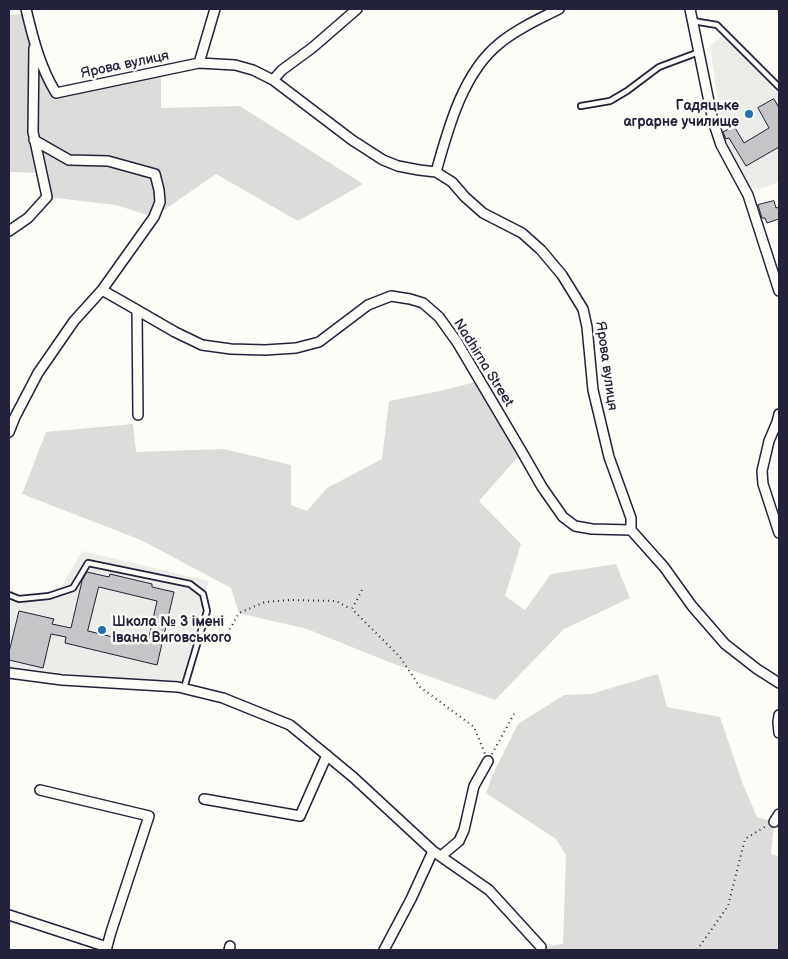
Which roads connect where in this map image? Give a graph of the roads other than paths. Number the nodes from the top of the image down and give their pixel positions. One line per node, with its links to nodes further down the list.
1 (26, 9): 7 (street)
2 (215, 9): 9 (street)
3 (357, 9): 10 (street)
4 (559, 9): 14 (street)
5 (690, 9): 6 (street)
6 (693, 21): 8 (street); 11 (lane)
7 (34, 43): 9 (street, Ярова вулиця); 13 (street)
8 (699, 52): 12 (lane); 17 (street)
9 (199, 63): 10 (street, Ярова вулиця)
10 (273, 80): 14 (street, Ярова вулиця)
11 (779, 87)
12 (582, 106)
13 (34, 140): 15 (street); 16 (street)
14 (436, 172): 22 (street, Ярова вулиця)
15 (9, 231)
16 (102, 290): 18 (street, Nadhirna Street); 21 (street)
17 (779, 291)
18 (137, 310): 20 (street); 22 (street, Nadhirna Street)
19 (779, 414): 23 (street)
20 (138, 415)
21 (9, 432)
22 (630, 530): 26 (street)
23 (779, 534)
24 (9, 595): 27 (lane)
25 (9, 673): 27 (street)
26 (779, 683)
27 (184, 688): 30 (street)
28 (779, 715): 29 (street)
29 (779, 733)
30 (327, 755): 33 (street); 34 (street)
31 (488, 761): 34 (street)
32 (40, 790): 37 (street)
33 (204, 799)
34 (437, 854): 36 (street); 38 (street)
35 (9, 915): 37 (street)
36 (541, 947)
37 (107, 949)
38 (384, 950)

